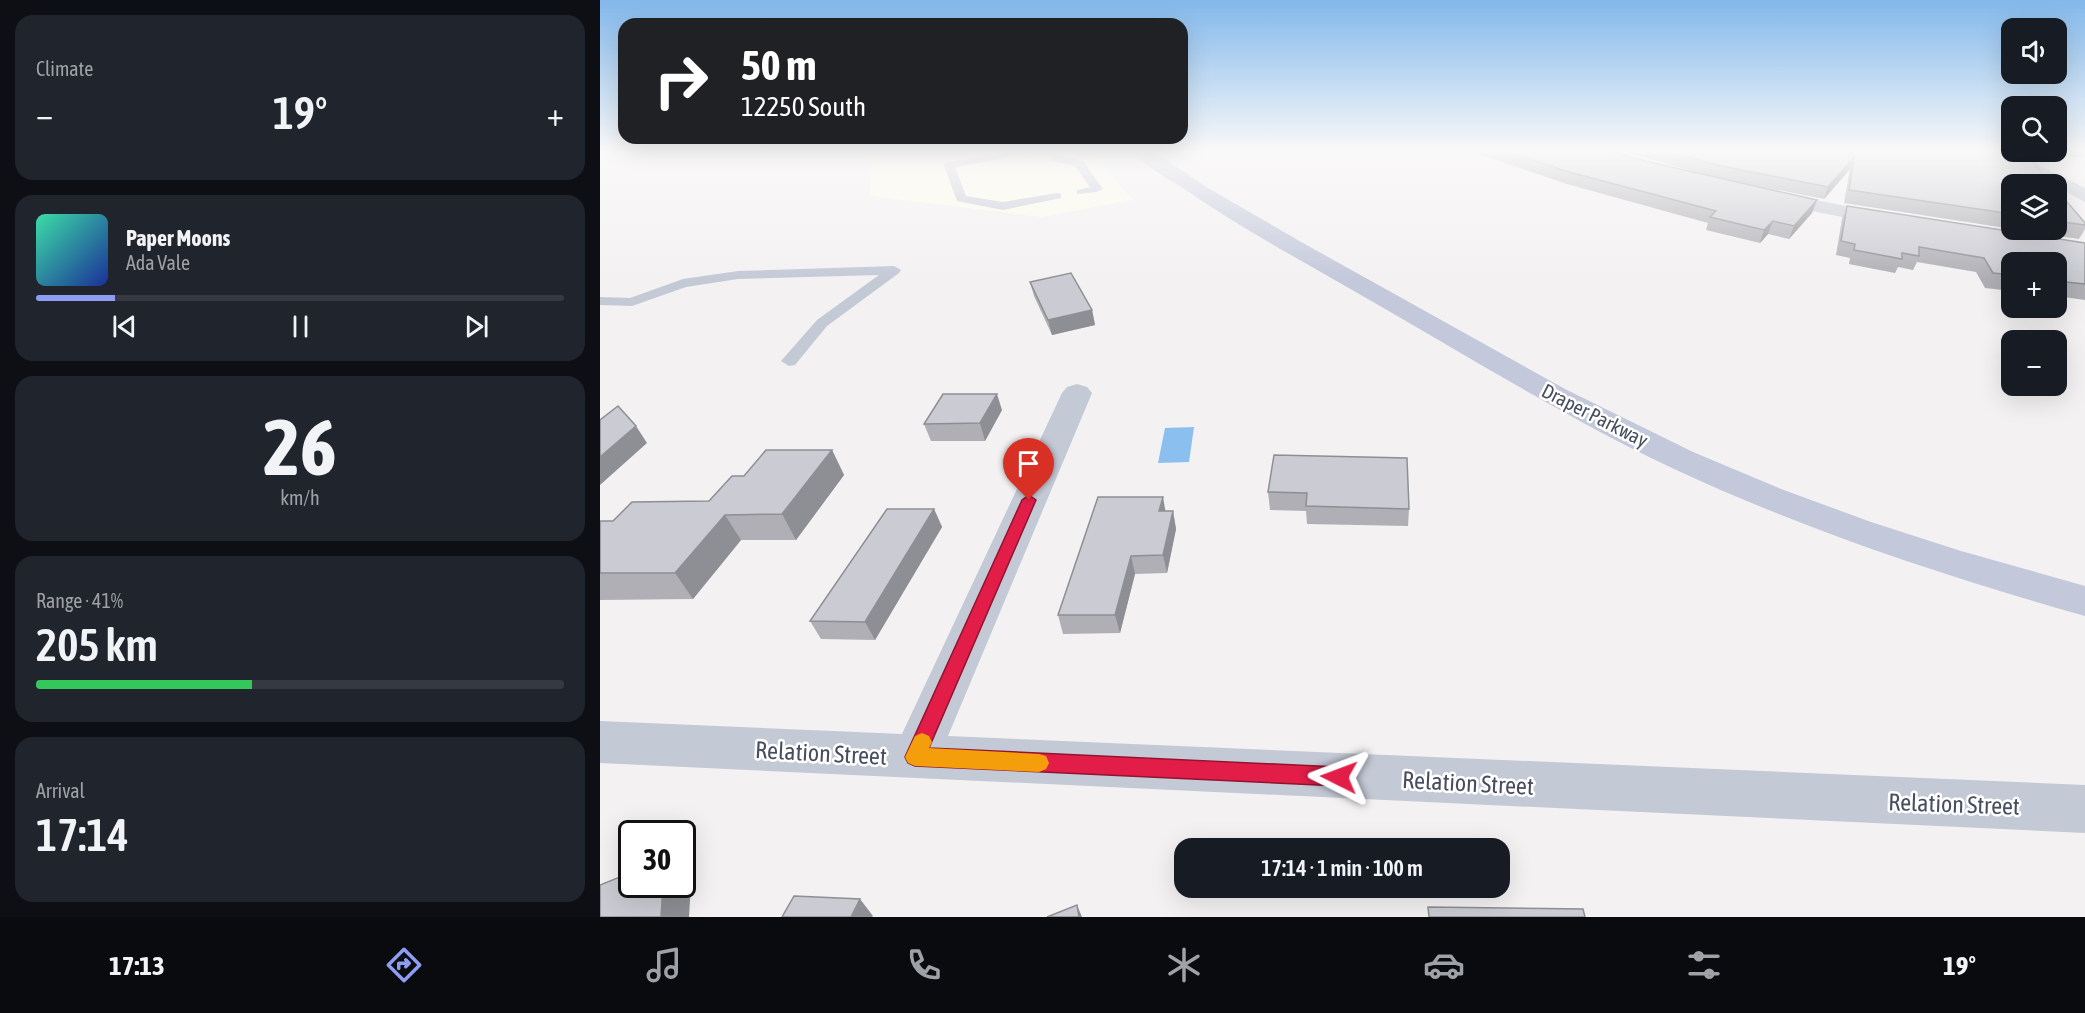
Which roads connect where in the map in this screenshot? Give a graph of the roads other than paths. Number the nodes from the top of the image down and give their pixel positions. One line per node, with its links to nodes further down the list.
1 (959, 194): 4 (lane)
2 (1205, 194): 9 (main road, Draper Parkway)
3 (1754, 194): 5 (street)
4 (1058, 196)
5 (1908, 223)
6 (600, 301): 7 (lane)
7 (789, 361)
8 (1077, 393): 11 (street)
9 (2085, 601)
10 (600, 742): 11 (street, Relation Street)
11 (915, 757): 12 (street, Relation Street)
12 (2085, 809)

